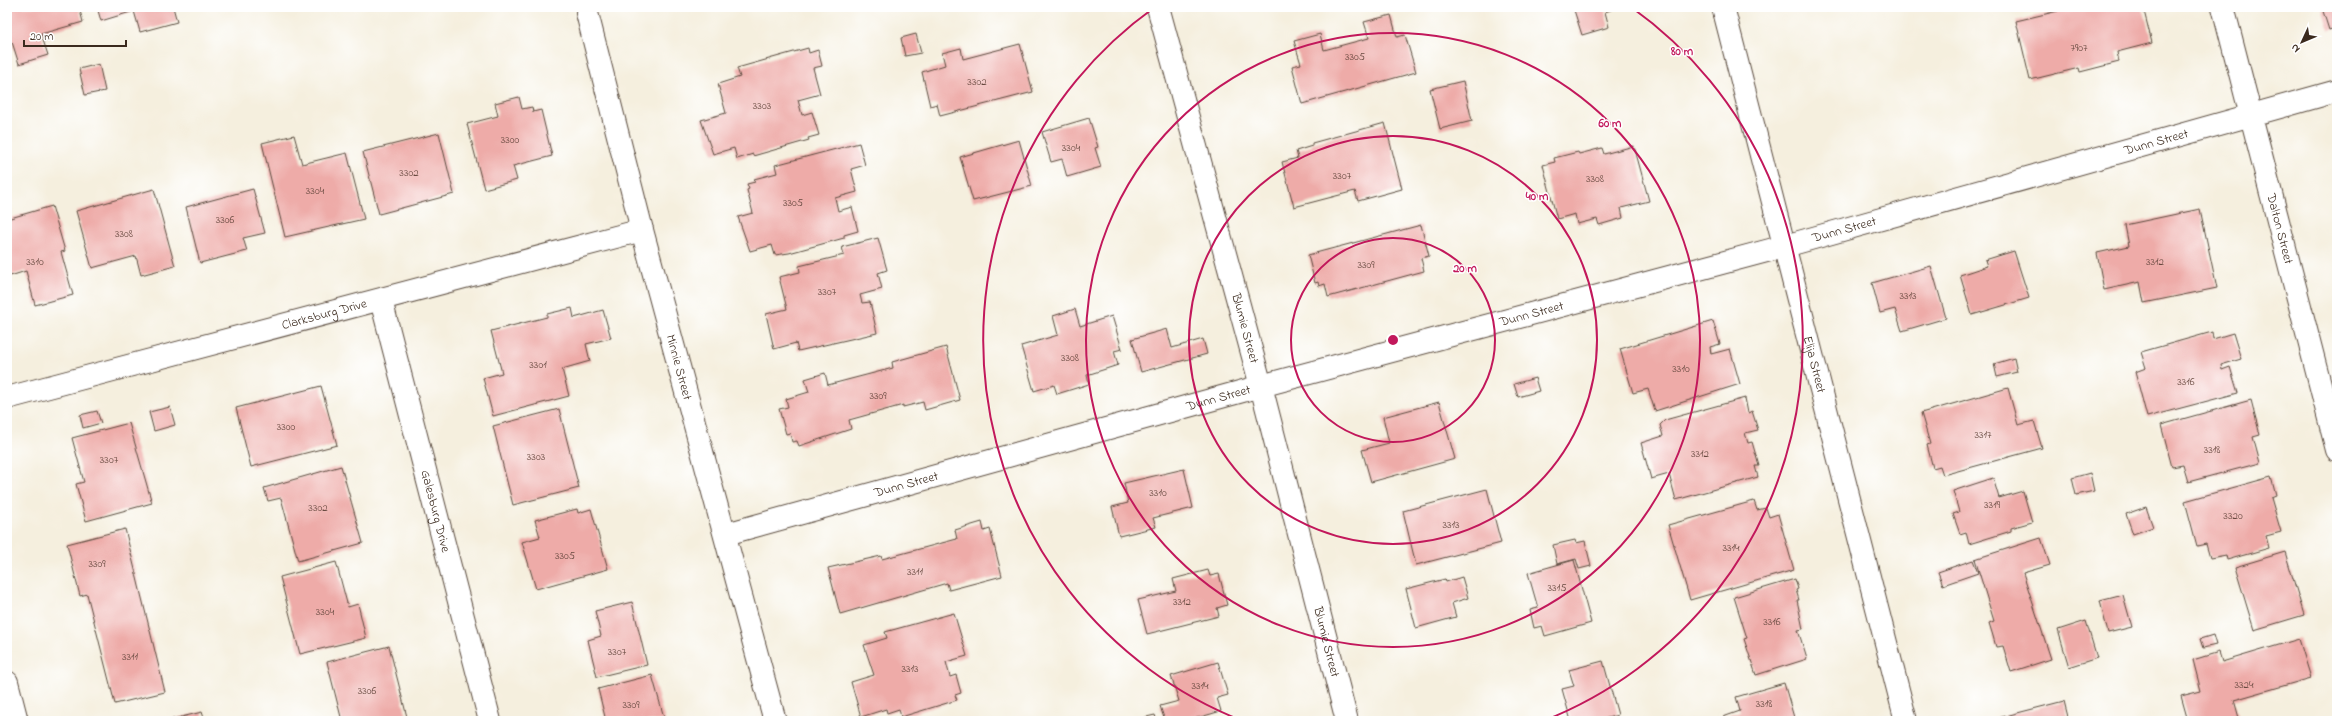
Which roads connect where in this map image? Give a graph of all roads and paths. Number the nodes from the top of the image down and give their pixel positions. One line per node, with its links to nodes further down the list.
1 (1158, 7): 10 (street, Blumie Street)
2 (1723, 7): 8 (street, Elija Street)
3 (2223, 7): 6 (street, Dalton Street)
4 (587, 13): 7 (street, Minnie Street)
5 (2337, 91): 6 (street, Dunn Street)
6 (2251, 113): 8 (street, Dunn Street); 12 (street, Dalton Street)
7 (642, 230): 9 (street, Clarksburg Drive); 13 (street, Minnie Street)
8 (1784, 246): 10 (street, Dunn Street); 19 (street, Elija Street)
9 (381, 300): 11 (street, Clarksburg Drive); 16 (street, Galesburg Drive)
10 (1261, 386): 13 (street, Dunn Street); 18 (street, Blumie Street)
11 (7, 398)
12 (2337, 450)
13 (726, 534): 17 (street, Minnie Street)
14 (7, 682): 15 (street)
15 (17, 721)
16 (490, 721)
17 (775, 721)
18 (1347, 721)
19 (1906, 721)

